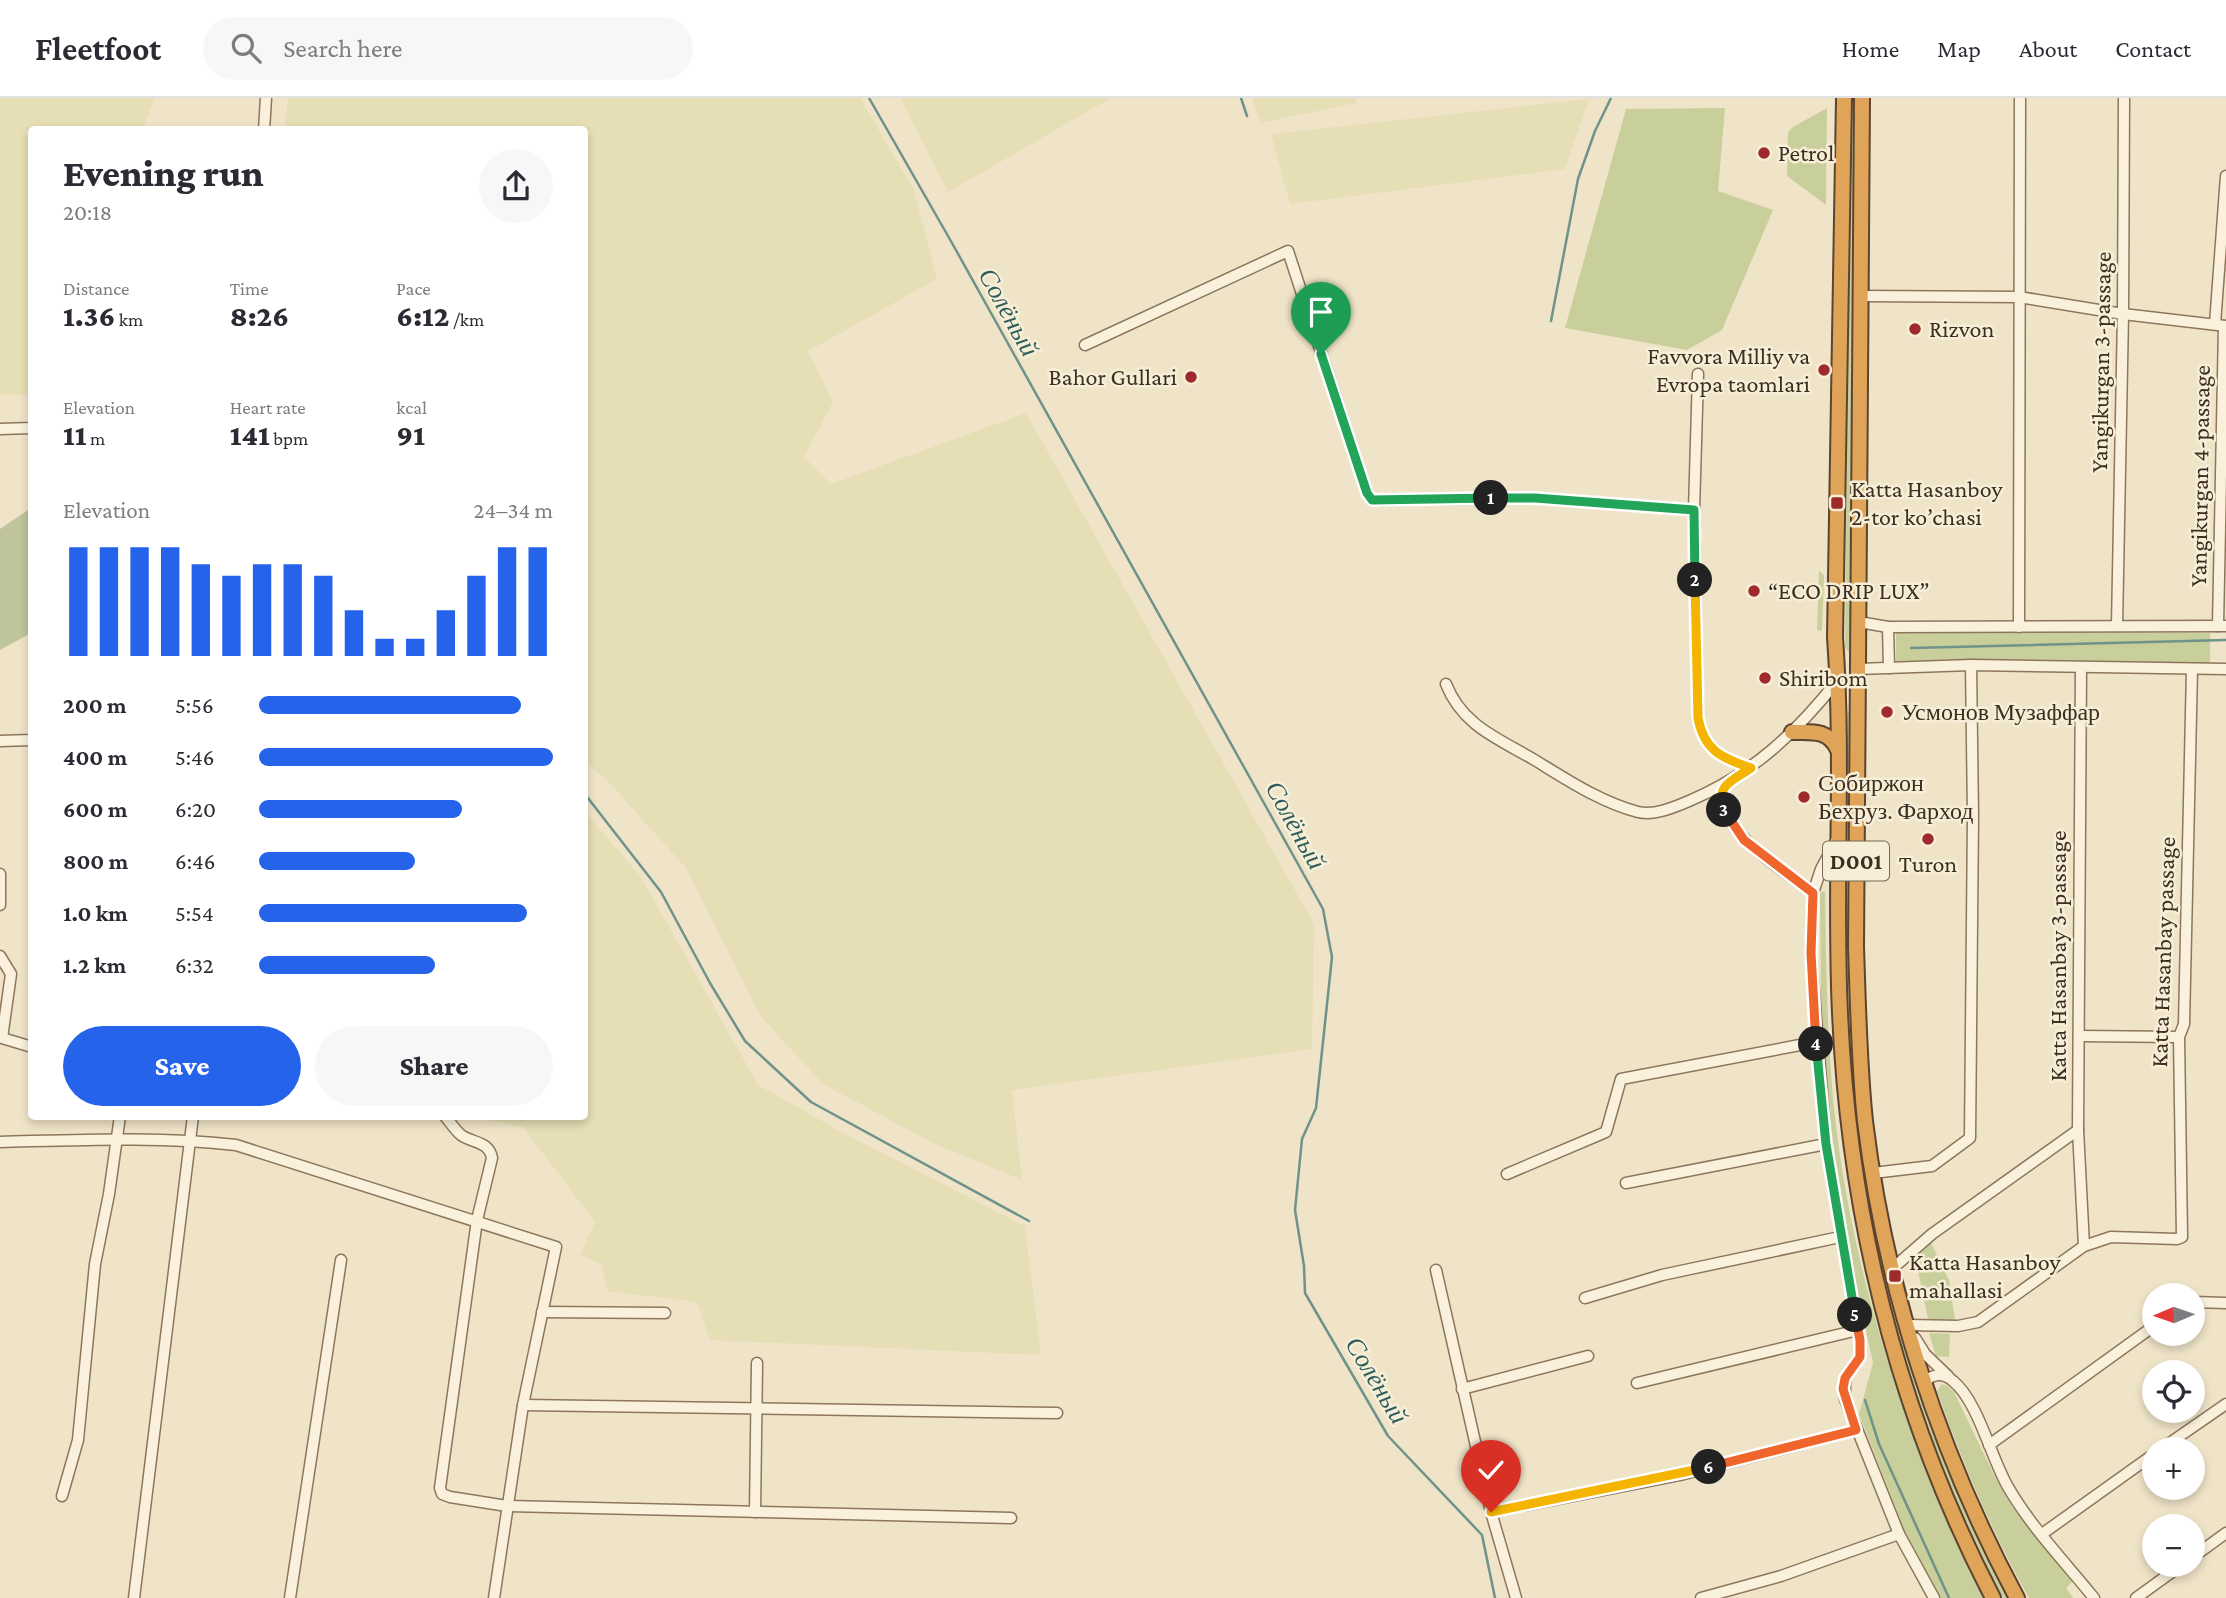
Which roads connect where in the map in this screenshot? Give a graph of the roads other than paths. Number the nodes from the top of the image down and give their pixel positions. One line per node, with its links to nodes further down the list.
1 (266, 98): 6 (street)
2 (1844, 98): 28 (highway, D001)
3 (1862, 98): 8 (highway, D001)
4 (2020, 98): 9 (street)
5 (2124, 98): 10 (street, Yangikurgan 3-passage)
6 (264, 126)
7 (2226, 176): 11 (street, Yangikurgan 4-passage)
8 (1861, 296): 9 (street); 17 (highway, D001)
9 (2019, 297): 10 (street); 18 (street)
10 (2123, 314): 11 (street); 19 (street, Yangikurgan 3-passage)
11 (2222, 325): 20 (street, Yangikurgan 4-passage)
12 (1085, 345): 16 (street)
13 (1698, 374): 16 (street)
14 (28, 428): 15 (street)
15 (0, 429)
16 (1694, 510): 34 (street)
17 (1859, 622): 21 (street); 26 (highway, D001)
18 (2019, 626): 19 (street); 21 (street)
19 (2117, 626): 20 (street)
20 (2222, 626)
21 (1888, 627): 24 (street)
22 (1971, 665): 23 (street); 24 (street); 54 (street)
23 (2081, 667): 27 (street); 41 (street, Katta Hasanbay 3-passage)
24 (1889, 668): 26 (street)
25 (2226, 668): 27 (street)
26 (1858, 669): 28 (highway); 54 (highway, D001)
27 (2192, 669): 42 (street, Katta Hasanbay passage)
28 (1838, 679): 30 (street); 33 (highway, D001)
29 (1446, 684): 35 (street)
30 (1792, 732): 33 (highway); 34 (street)
31 (28, 740): 32 (street)
32 (0, 741)
33 (1839, 752): 36 (highway, D001)
34 (1751, 768): 35 (street)
35 (1726, 785): 38 (street)
36 (1839, 835): 38 (street); 101 (highway, D001)
37 (0, 874): 39 (street)
38 (1813, 893): 44 (street)
39 (0, 905)
40 (0, 956): 43 (street)
41 (2079, 1036): 42 (street); 49 (street, Katta Hasanbay 3-passage)
42 (2179, 1037): 59 (street, Katta Hasanbay passage)
43 (1, 1038): 45 (street)
44 (1816, 1042): 53 (street); 55 (street)
45 (28, 1046)
46 (120, 1120): 50 (street)
47 (193, 1120): 51 (street)
48 (448, 1120): 57 (street)
49 (2078, 1130): 59 (street, Katta Hasanbay 3-passage); 61 (street)
50 (118, 1138): 51 (street); 52 (street); 85 (street)
51 (191, 1140): 57 (street); 95 (street)
52 (0, 1142)
53 (1826, 1144): 56 (street); 58 (street)
54 (1873, 1173): 61 (highway, D001)
55 (1507, 1174)
56 (1626, 1183)
57 (477, 1220): 66 (street); 86 (street)
58 (1840, 1237): 63 (street); 69 (street)
59 (2084, 1246): 68 (street)
60 (341, 1260): 96 (street)
61 (1893, 1268): 68 (highway, D001)
62 (1436, 1270): 76 (street)
63 (1585, 1298)
64 (2205, 1302): 65 (street)
65 (2226, 1303)
66 (542, 1312): 67 (street); 78 (street)
67 (665, 1313)
68 (1908, 1325): 73 (street); 74 (highway, D001)
69 (1858, 1330): 75 (street); 81 (street)
70 (2142, 1335): 83 (street)
71 (1588, 1356): 76 (street)
72 (757, 1363): 79 (street)
73 (1951, 1379): 74 (street); 83 (street)
74 (1925, 1382): 102 (highway, D001)
75 (1637, 1383)
76 (1462, 1389): 88 (street)
77 (2226, 1404): 82 (street)
78 (523, 1405): 79 (street); 86 (street)
79 (757, 1408): 80 (street); 87 (street)
80 (1057, 1413)
81 (1856, 1430): 88 (street); 91 (street)
82 (2178, 1437)
83 (1989, 1445): 92 (street)
84 (2142, 1463): 92 (street)
85 (62, 1496)
86 (508, 1506): 87 (street); 97 (street)
87 (755, 1512): 89 (street)
88 (1491, 1512): 98 (street)
89 (1011, 1518)
90 (2226, 1533): 93 (street)
91 (1899, 1534): 99 (street); 100 (street)
92 (2042, 1534): 103 (street)
93 (2205, 1548)
94 (2165, 1577): 104 (street)
95 (134, 1598)
96 (290, 1598)
97 (494, 1598)
98 (1516, 1598)
99 (1701, 1598)
100 (1934, 1598)
101 (1993, 1598)
102 (2017, 1598)
103 (2094, 1598)
104 (2136, 1598)

